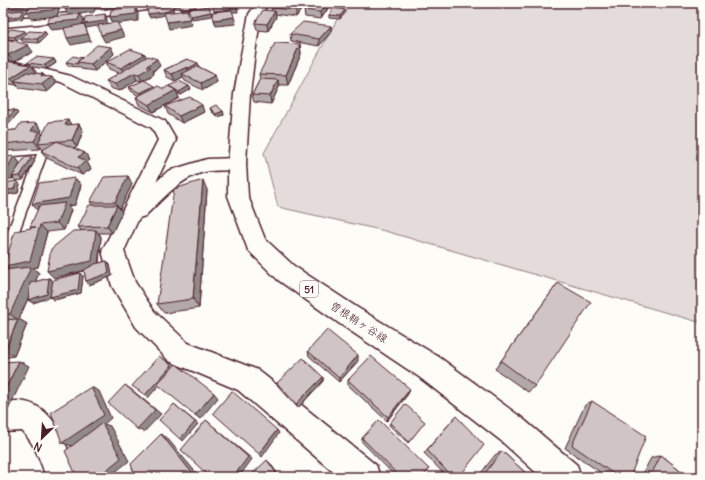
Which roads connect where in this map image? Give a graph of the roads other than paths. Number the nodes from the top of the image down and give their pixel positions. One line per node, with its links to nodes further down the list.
1 (174, 3): 3 (street)
2 (263, 3): 6 (street, 曽根鞘ヶ谷線 / 51)
3 (3, 23)
4 (3, 63): 7 (street)
5 (3, 154): 8 (lane)
6 (237, 164): 7 (street); 12 (street, 曽根鞘ヶ谷線 / 51)
7 (129, 220): 11 (street)
8 (3, 258)
9 (3, 417): 10 (street)
10 (62, 477)
11 (364, 477)
12 (566, 477)

